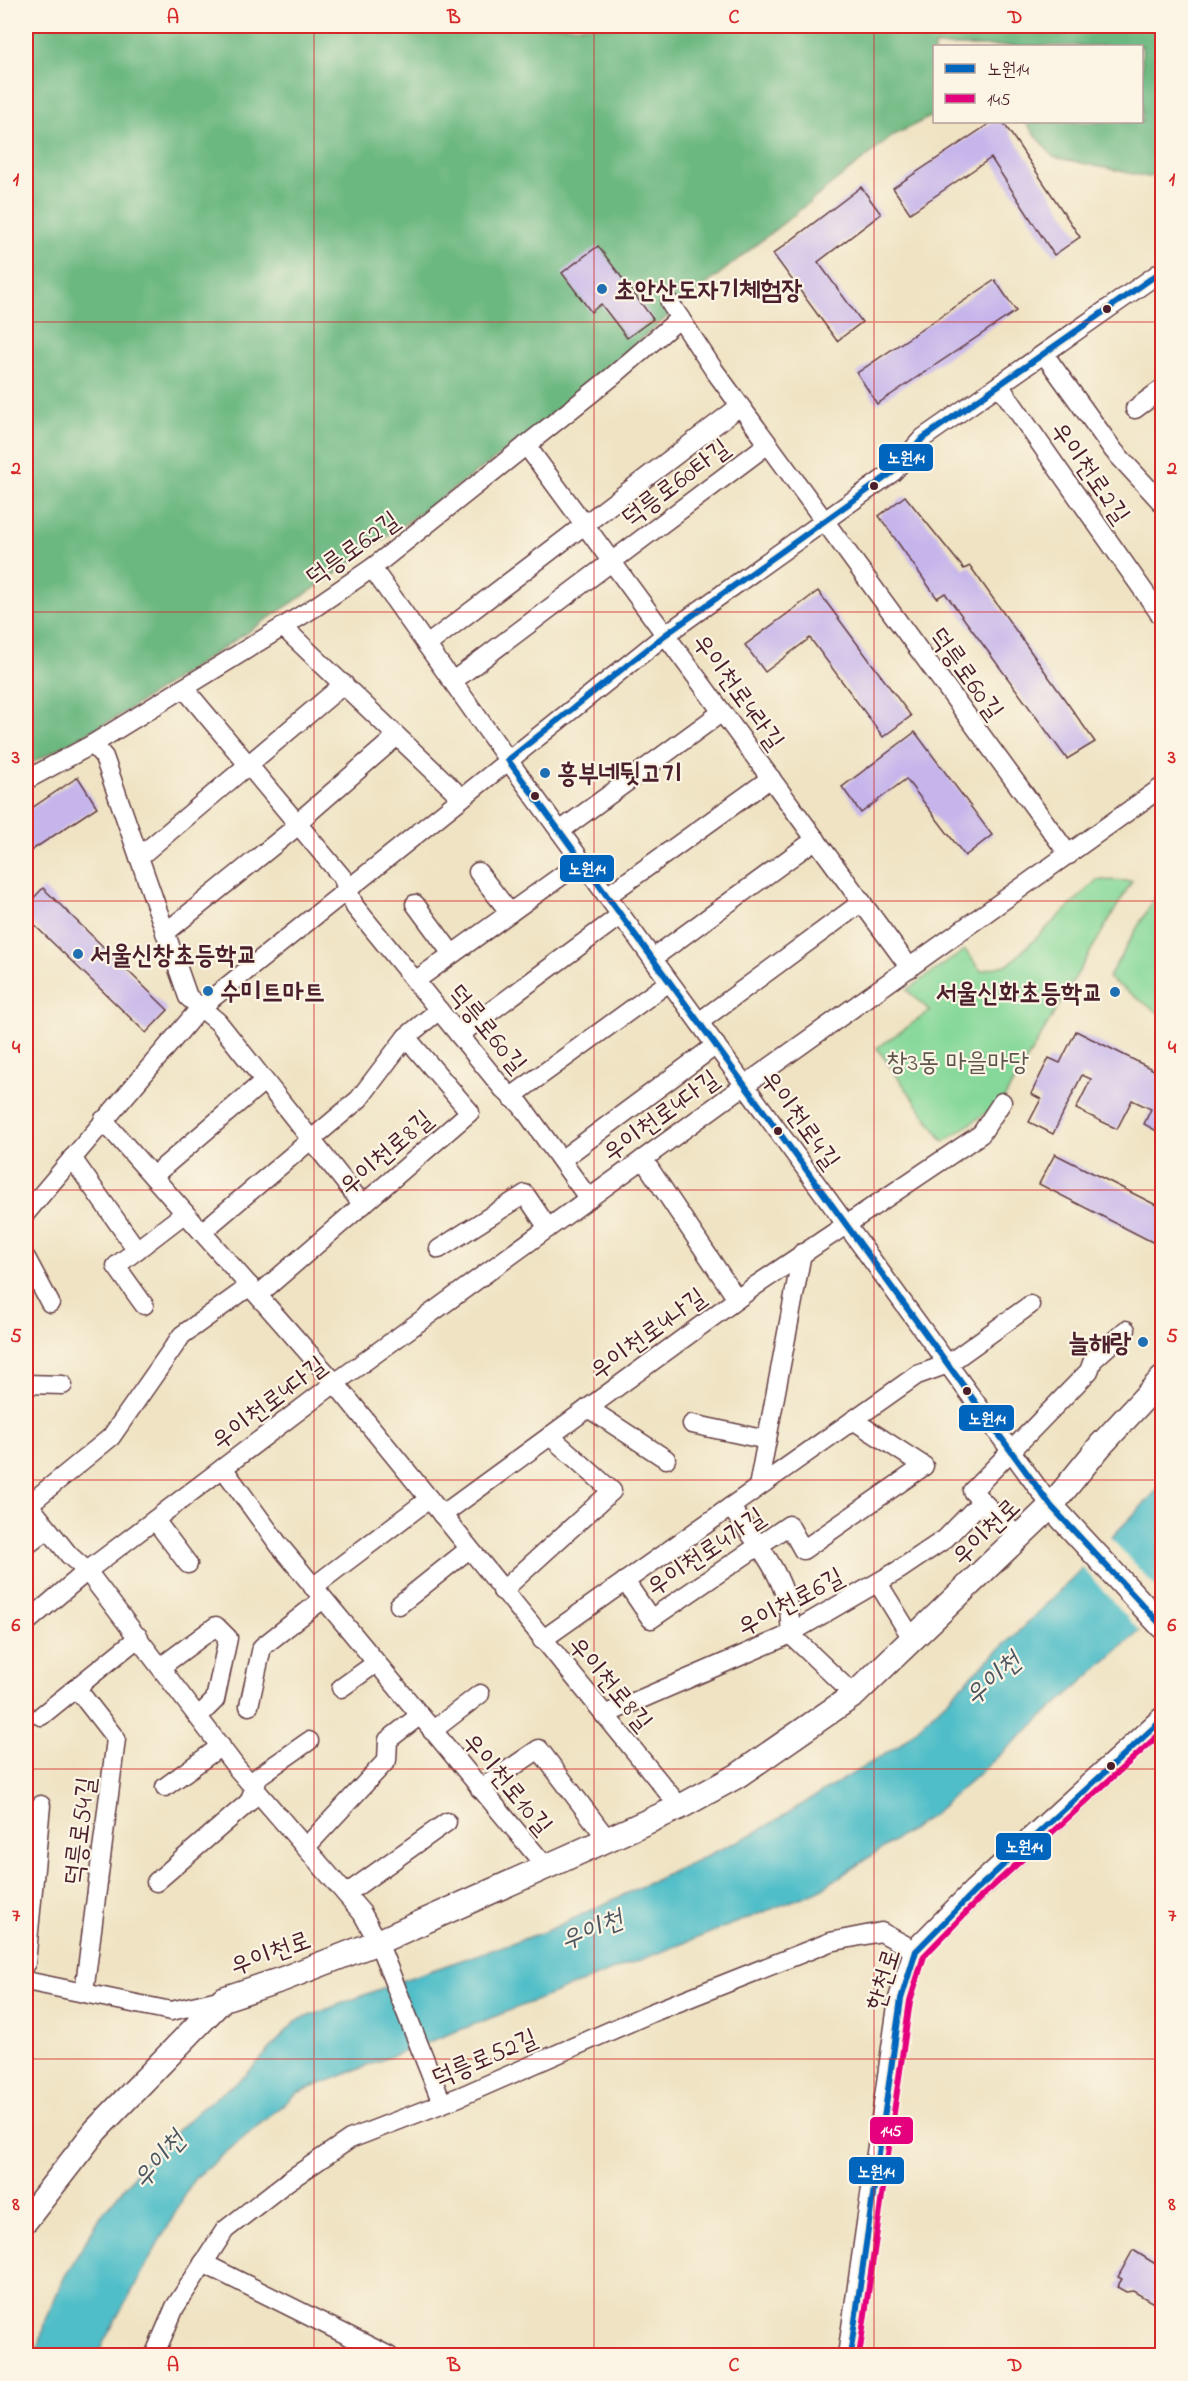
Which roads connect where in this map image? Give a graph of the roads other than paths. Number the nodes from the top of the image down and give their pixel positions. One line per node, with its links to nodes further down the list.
1 (1162, 272): 3 (street)
2 (675, 311): 6 (street, 덕릉로60타길); 9 (street, 덕릉로62길)
3 (1044, 354): 4 (street); 10 (street)
4 (999, 385): 11 (street); 15 (street, 우이천로2길)
5 (1162, 389): 7 (street)
6 (740, 406): 8 (street, 덕릉로60타길); 12 (street, 덕릉로60타길)
7 (1134, 409)
8 (768, 444): 11 (street, 덕릉로60타길); 13 (street, 덕릉로60타길)
9 (526, 445): 12 (street, 우이천로4라길); 14 (street, 덕릉로62길)
10 (1162, 503)
11 (824, 520): 17 (street); 34 (street, 덕릉로60길)
12 (585, 525): 13 (street, 우이천로4라길); 18 (street)
13 (611, 561): 17 (street, 우이천로4라길); 19 (street)
14 (372, 568): 16 (street, 덕릉로62길); 18 (street)
15 (1162, 617)
16 (283, 627): 20 (street); 21 (street, 덕릉로62길)
17 (665, 634): 22 (street, 우이천로4라길); 25 (street)
18 (427, 645): 19 (street)
19 (453, 681): 25 (street)
20 (344, 684): 23 (street); 26 (street)
21 (184, 688): 24 (street, 덕릉로62길); 26 (street, 덕릉로60길)
22 (722, 712): 27 (street, 우이천로4라길); 32 (street)
23 (397, 736): 30 (street); 31 (street)
24 (93, 744): 28 (street, 덕릉로62길); 35 (street)
25 (508, 760): 30 (street); 32 (street, 우이천로4길)
26 (250, 766): 31 (street, 덕릉로60길); 35 (street)
27 (771, 778): 33 (street, 우이천로4라길); 39 (street)
28 (26, 780)
29 (1162, 787): 34 (street)
30 (462, 798): 38 (street)
31 (297, 823): 38 (street, 덕릉로60길); 44 (street)
32 (560, 831): 36 (street, 우이천로4길)
33 (816, 839): 40 (street, 우이천로4라길); 46 (street)
34 (1069, 855): 47 (street)
35 (139, 857): 44 (street)
36 (582, 861): 39 (street, 우이천로4길); 42 (street)
37 (478, 872): 42 (street)
38 (348, 891): 48 (street, 덕릉로60길); 50 (street)
39 (607, 896): 43 (street, 우이천로4길)
40 (862, 903): 47 (street, 우이천로4라길); 52 (street)
41 (415, 904): 45 (street)
42 (510, 913): 45 (street)
43 (621, 915): 46 (street, 우이천로4길); 53 (street)
44 (165, 933): 50 (street)
45 (452, 954): 48 (street)
46 (653, 958): 49 (street, 우이천로4길)
47 (910, 968): 57 (street)
48 (415, 981): 51 (street, 덕릉로60길)
49 (669, 981): 52 (street, 우이천로4길); 58 (street)
50 (200, 1008): 56 (street); 60 (street)
51 (439, 1010): 53 (street, 덕릉로60길); 54 (street)
52 (699, 1022): 55 (street, 우이천로4길)
53 (459, 1035): 58 (street, 덕릉로60길)
54 (406, 1037): 61 (street); 67 (street, 우이천로8길)
55 (716, 1045): 57 (street, 우이천로4길); 64 (street)
56 (264, 1081): 61 (street); 65 (street)
57 (745, 1085): 63 (street, 우이천로4다길); 70 (street, 우이천로4길)
58 (511, 1097): 64 (street, 덕릉로60길)
59 (1002, 1102): 70 (street)
60 (103, 1120): 62 (street); 65 (street, 우이천로8길)
61 (309, 1140): 67 (street); 72 (street)
62 (72, 1158): 68 (street); 74 (street)
63 (643, 1159): 66 (street, 우이천로4다길); 78 (street, 우이천로4나길)
64 (561, 1161): 66 (street, 덕릉로60길)
65 (153, 1176): 69 (street, 우이천로8길)
66 (588, 1198): 71 (street, 우이천로4다길)
67 (363, 1204): 77 (street, 우이천로8길)
68 (26, 1213)
69 (185, 1213): 72 (street, 우이천로8길); 74 (street)
70 (845, 1223): 75 (street, 우이천로4나길); 83 (street, 우이천로4길)
71 (548, 1228): 73 (street); 85 (street, 우이천로4다길)
72 (202, 1232): 77 (street, 우이천로8길)
73 (439, 1249)
74 (137, 1250): 80 (street)
75 (802, 1253): 78 (street, 우이천로4나길); 92 (street, 우이천로4가길)
76 (26, 1258): 79 (street)
77 (254, 1290): 85 (street, 우이천로8길); 99 (street, 우이천로8길)
78 (737, 1299): 88 (street, 우이천로4나길)
79 (50, 1303)
80 (144, 1305)
81 (1030, 1305): 83 (street)
82 (1126, 1330): 93 (street)
83 (948, 1364): 89 (street, 우이천로4가길); 93 (street, 우이천로4길)
84 (1162, 1379): 100 (street, 우이천로)
85 (335, 1383): 95 (street, 우이천로4다길); 98 (street, 우이천로8길)
86 (26, 1384): 87 (street)
87 (63, 1384)
88 (588, 1408): 91 (street, 우이천로4나길); 94 (street, 우이천로4나길)
89 (853, 1420): 96 (street, 우이천로4가길); 106 (street, 우이천로4가길)
90 (692, 1424): 92 (street)
91 (550, 1436): 102 (street, 우이천로4나길); 113 (street)
92 (767, 1440): 96 (street, 우이천로4가길)
93 (1010, 1450): 97 (street); 100 (street, 우이천로4길)
94 (666, 1459)
95 (223, 1468): 103 (street, 우이천로4다길); 114 (street, 우이천로10길)
96 (758, 1487): 101 (street, 우이천로4가길)
97 (977, 1496): 105 (street); 112 (street, 우이천로6길)
98 (429, 1499): 102 (street, 우이천로8길); 114 (street)
99 (27, 1503): 104 (street)
100 (1051, 1506): 105 (street, 우이천로); 117 (street)
101 (730, 1507): 106 (street); 111 (street, 우이천로4가길)
102 (442, 1515): 108 (street, 우이천로8길)
103 (155, 1520): 109 (street); 110 (street, 우이천로4다길)
104 (48, 1529): 107 (street); 110 (street)
105 (1019, 1538): 121 (street, 우이천로)
106 (759, 1545): 111 (street, 우이천로4가길); 118 (street)
107 (26, 1546)
108 (469, 1549): 113 (street, 우이천로8길); 115 (street)
109 (188, 1564)
110 (87, 1571): 116 (street, 우이천로4다길); 119 (street)
111 (625, 1581): 120 (street, 우이천로4가길)
112 (878, 1582): 118 (street, 우이천로6길); 121 (street)
113 (502, 1591): 120 (street, 우이천로8길)
114 (318, 1593): 122 (street, 우이천로10길); 128 (street)
115 (399, 1605)
116 (26, 1623)
117 (1162, 1626)
118 (790, 1634): 127 (street); 129 (street, 우이천로6길)
119 (140, 1637): 123 (street); 125 (street)
120 (542, 1640): 129 (street, 우이천로8길)
121 (913, 1640): 127 (street, 우이천로)
122 (376, 1663): 124 (street); 132 (street, 우이천로10길)
123 (162, 1666): 131 (street); 131 (street)
124 (341, 1688)
125 (77, 1689): 130 (street); 152 (street, 덕릉로54길)
126 (480, 1694): 134 (street, 우이천로10길)
127 (854, 1695): 141 (street, 우이천로)
128 (249, 1706)
129 (604, 1715): 141 (street, 우이천로8길)
130 (41, 1716)
131 (198, 1716): 136 (street)
132 (419, 1716): 134 (street, 우이천로10길); 144 (street)
133 (1162, 1720): 149 (street, 한천로)
134 (432, 1731): 139 (street, 우이천로10길)
135 (309, 1741): 138 (street)
136 (221, 1746): 137 (street); 138 (street)
137 (165, 1787)
138 (254, 1787): 144 (street); 146 (street)
139 (480, 1789): 143 (street); 145 (street, 우이천로10길)
140 (40, 1805): 150 (street, 덕릉로54길)
141 (680, 1807): 143 (street, 우이천로)
142 (447, 1822): 147 (street)
143 (608, 1840): 145 (street, 우이천로)
144 (306, 1847): 147 (street)
145 (546, 1867): 148 (street, 우이천로)
146 (156, 1882)
147 (346, 1894): 148 (street)
148 (378, 1942): 153 (street, 우이천로); 156 (street)
149 (916, 1952): 156 (street, 덕릉로52길); 161 (street, 한천로)
150 (26, 1963)
151 (26, 1981): 152 (street)
152 (84, 1993): 154 (street)
153 (223, 1999): 154 (street); 155 (street, 우이천로)
154 (171, 2011): 155 (street)
155 (174, 2049): 157 (street, 우이천로)
156 (442, 2103): 158 (street, 덕릉로52길)
157 (26, 2220)
158 (204, 2263): 159 (street, 덕릉로52길); 160 (street)
159 (154, 2355)
160 (389, 2355)
161 (850, 2355)

